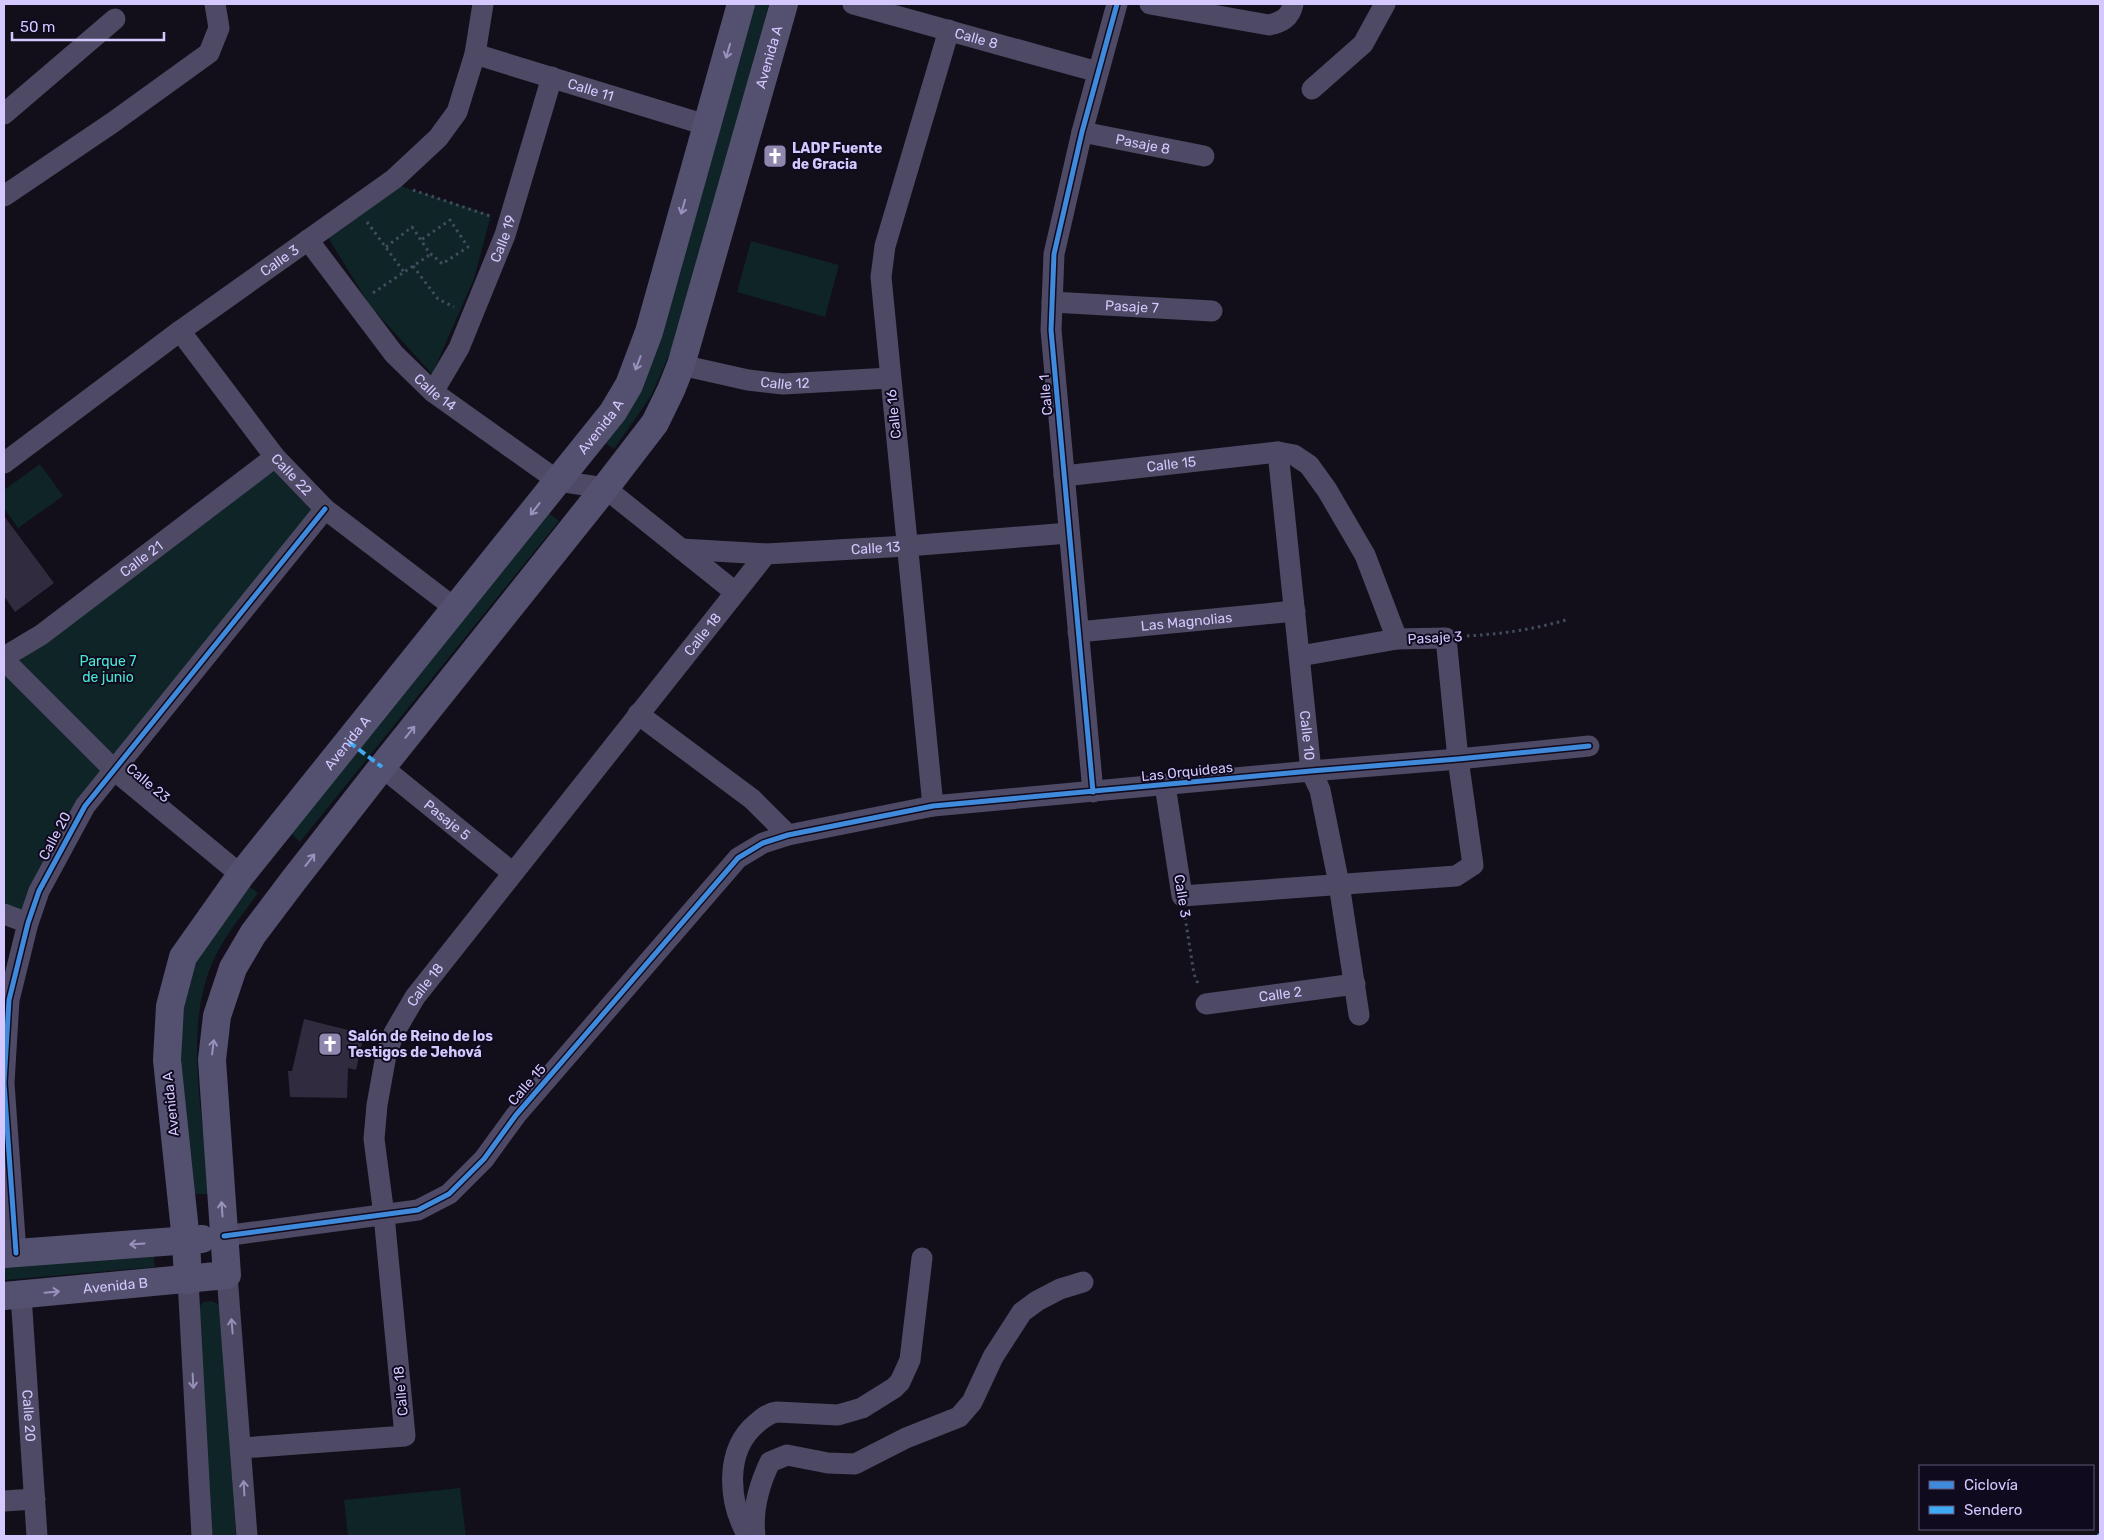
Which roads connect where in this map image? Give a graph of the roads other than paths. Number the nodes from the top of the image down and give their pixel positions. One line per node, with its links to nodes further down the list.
1 (215, 4): 20 (street)
2 (483, 4): 12 (street, Calle 3)
3 (741, 4): 17 (main road, Avenida A, one-way to 17)
4 (784, 4): 25 (main road, Avenida A)
5 (853, 4): 11 (street, Calle 8)
6 (1117, 4): 13 (street, Calle 1)
7 (1150, 4): 9 (street)
8 (1385, 4): 15 (street)
9 (1288, 13)
10 (115, 18): 16 (street)
11 (949, 30): 13 (street, Calle 8); 26 (street, Calle 16)
12 (475, 54): 14 (street, Calle 11); 21 (street, Calle 3)
13 (1098, 72): 18 (street, Calle 1)
14 (552, 77): 17 (street, Calle 11); 27 (street, Calle 19)
15 (1312, 89)
16 (4, 114)
17 (706, 125): 32 (main road, Avenida A, one-way to 32)
18 (1082, 132): 19 (street, Pasaje 8); 22 (street, Calle 1)
19 (1204, 156)
20 (4, 196)
21 (308, 240): 24 (street, Calle 3); 27 (street, Calle 14)
22 (1052, 302): 23 (street, Pasaje 7); 31 (street, Calle 1)
23 (1212, 312)
24 (180, 331): 29 (street, Calle 22); 30 (street, Calle 3)
25 (681, 365): 26 (street, Calle 12); 33 (main road, Avenida A)
26 (890, 378): 36 (street, Calle 16)
27 (433, 392): 32 (street, Calle 14)
28 (1278, 452): 31 (street, Calle 15); 41 (street, Calle 10); 43 (street)
29 (275, 457): 34 (street, Calle 22); 45 (street, Calle 21)
30 (4, 463)
31 (1064, 476): 35 (street, Calle 1)
32 (558, 481): 33 (street, Calle 14); 40 (main road, Avenida A, one-way to 40)
33 (605, 488): 37 (street); 49 (main road, Avenida A, one-way to 33)
34 (325, 510): 40 (street, Calle 22); 50 (street, Calle 20)
35 (1069, 533): 36 (street, Calle 13); 42 (street, Calle 1)
36 (908, 546): 38 (street, Calle 13); 54 (street, Calle 16)
37 (682, 549): 38 (street, Calle 13); 39 (street)
38 (766, 554): 39 (street, Calle 18)
39 (735, 592): 46 (street, Calle 18)
40 (456, 609): 56 (main road, Avenida A)
41 (1295, 611): 42 (street, Las Magnolias); 44 (street, Calle 10)
42 (1078, 632): 53 (street, Calle 1)
43 (1397, 639): 44 (street, Pasaje 3); 48 (street, Pasaje 3)
44 (1300, 656): 51 (street, Calle 10)
45 (4, 659): 50 (street, Calle 23)
46 (638, 714): 55 (street); 57 (street, Calle 18)
47 (1589, 746): 48 (street, Las Orquideas)
48 (1458, 760): 51 (street, Las Orquideas); 59 (street)
49 (382, 766): 57 (street, Pasaje 5); 58 (main road, Avenida A, one-way to 49)
50 (114, 770): 56 (street, Calle 23); 61 (street, Calle 20)
51 (1311, 770): 52 (street, Las Orquideas); 59 (street, Calle 10)
52 (1165, 785): 53 (street, Las Orquideas); 59 (street, Calle 3)
53 (1093, 792): 54 (street, Las Orquideas)
54 (933, 806): 55 (street, Las Orquideas)
55 (788, 835): 66 (street, Calle 15)
56 (249, 865): 58 (main road); 68 (main road, Avenida A)
57 (513, 872): 66 (street, Calle 18)
58 (293, 881): 67 (main road, Avenida A, one-way to 58)
59 (1339, 884): 62 (street, Calle 10)
60 (4, 914): 61 (street)
61 (28, 923): 65 (street, Calle 20)
62 (1354, 984): 63 (street, Calle 2); 64 (street, Calle 10)
63 (1206, 1004)
64 (1359, 1015)
65 (4, 1083): 69 (street, Calle 20)
66 (384, 1215): 67 (street, Calle 15); 75 (street, Calle 18)
67 (224, 1236): 68 (main road); 71 (main road, Avenida A)
68 (186, 1241): 69 (main road, one-way to 69); 72 (main road, Avenida A)
69 (10, 1253)
70 (922, 1258): 81 (street)
71 (227, 1275): 72 (main road, Avenida B); 75 (street, Avenida A, one-way to 71)
72 (188, 1280): 74 (main road, Avenida B, one-way to 72); 79 (street, Avenida A, one-way to 79)
73 (1083, 1282): 82 (street)
74 (12, 1295): 76 (street, Calle 20)
75 (242, 1448): 80 (street, Avenida A, one-way to 75)
76 (35, 1499): 77 (street); 78 (street, Calle 20)
77 (4, 1501)
78 (37, 1536)
79 (202, 1536)
80 (247, 1536)
81 (748, 1536)
82 (755, 1536)

